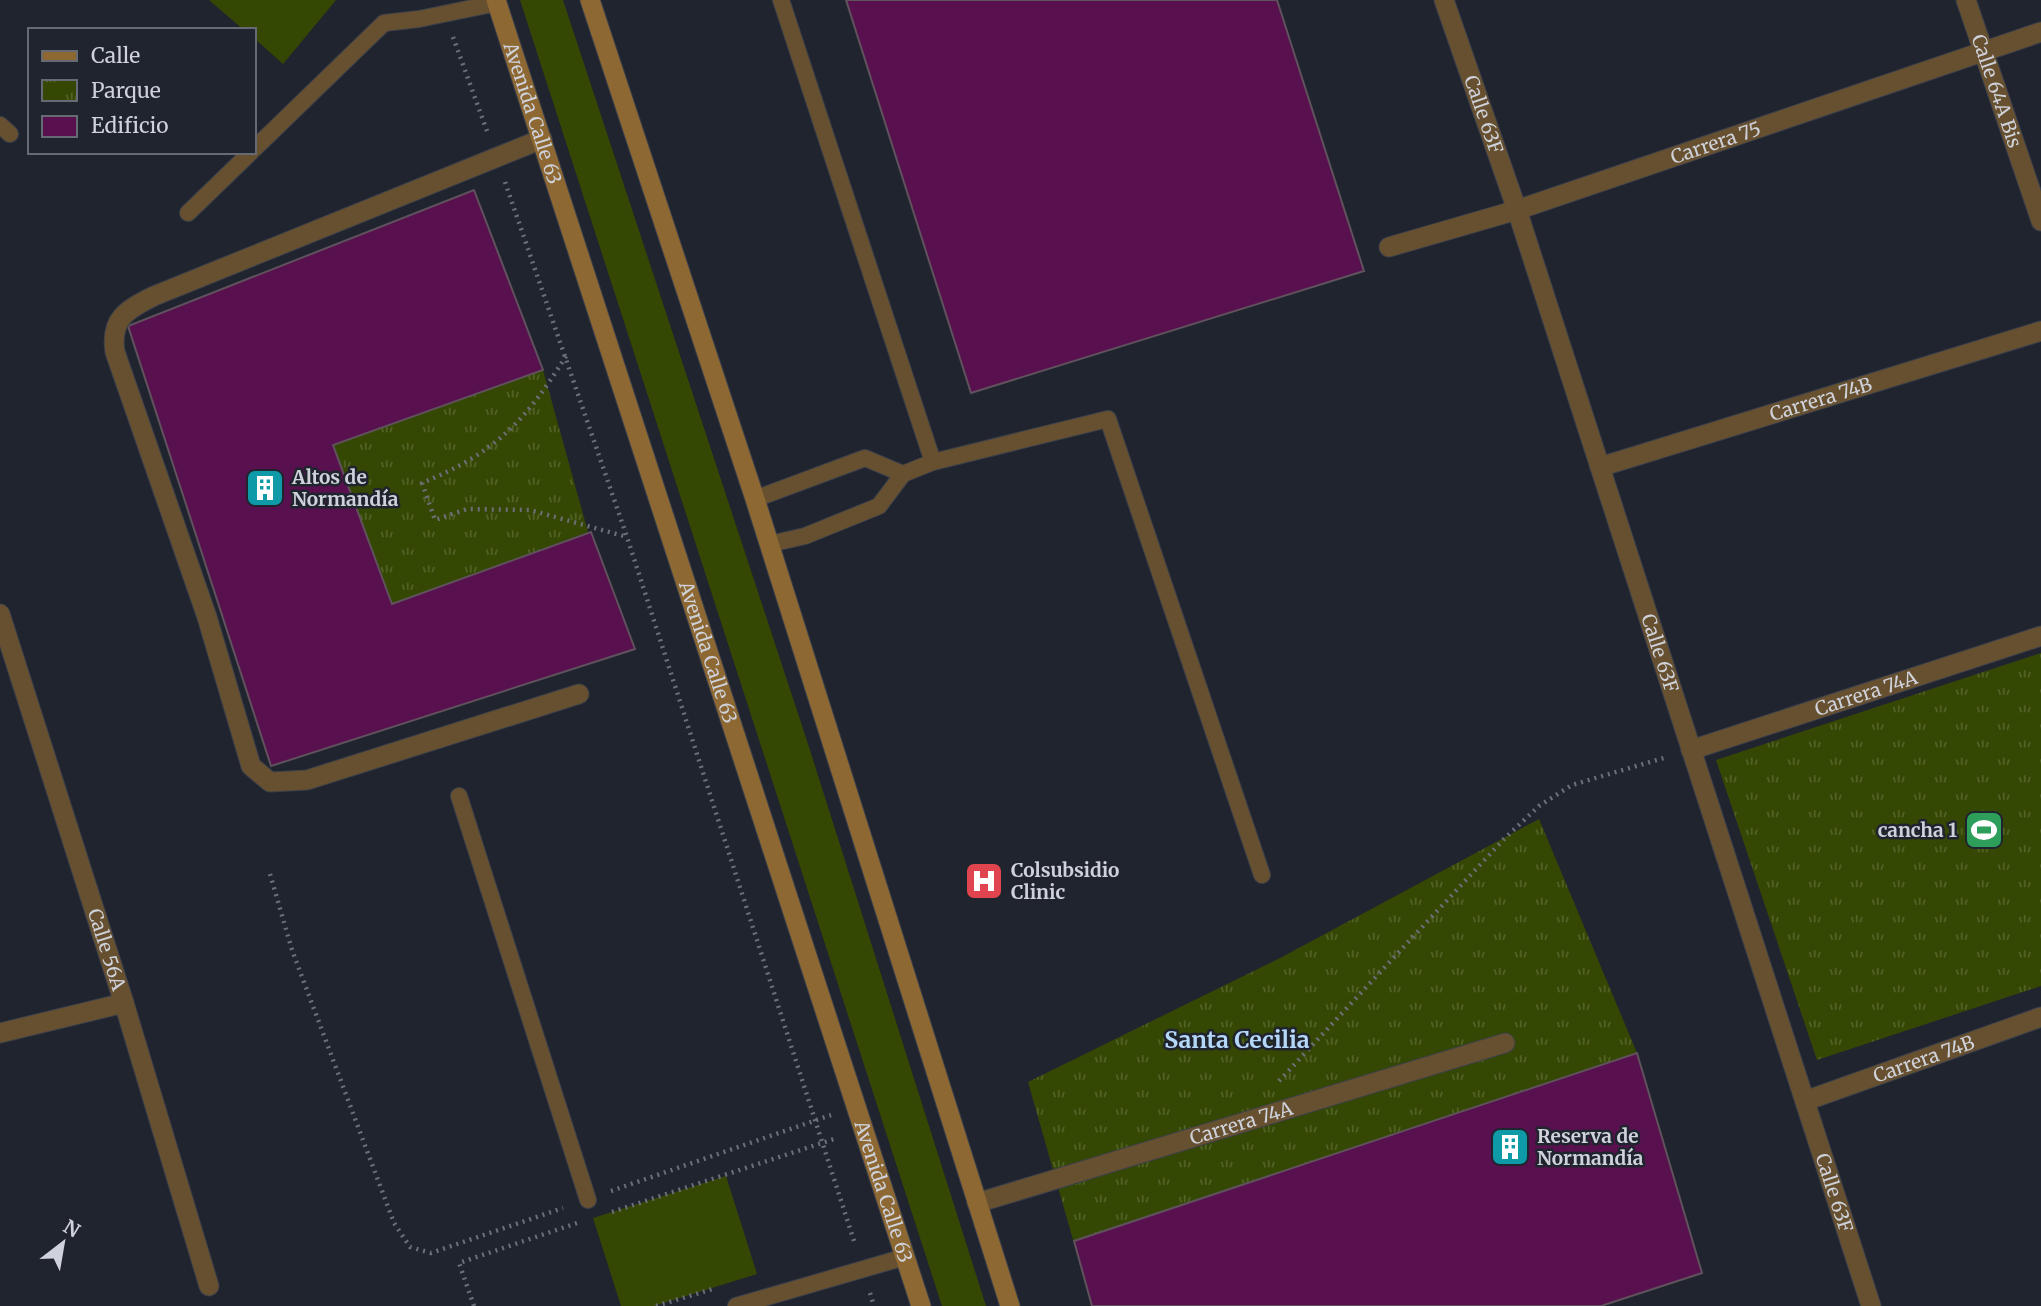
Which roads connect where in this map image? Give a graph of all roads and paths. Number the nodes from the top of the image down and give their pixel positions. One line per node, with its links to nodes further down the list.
1 (590, 0): 22 (main road)
2 (781, 0): 19 (lane)
3 (1444, 0): 13 (street, Calle 63F)
4 (1966, 0): 8 (street, Calle 64A Bis)
5 (496, 1): 6 (lane); 9 (main road, Avenida Calle 63)
6 (444, 13): 10 (lane); 12 (path)
7 (2041, 32): 8 (street, Carrera 75)
8 (1984, 51): 13 (street, Carrera 75); 15 (street, Calle 64A Bis)
9 (542, 139): 12 (street); 38 (main road, Avenida Calle 63)
10 (256, 147)
11 (249, 154): 14 (lane)
12 (496, 157): 18 (path); 27 (street)
13 (1517, 210): 16 (street, Carrera 75); 20 (street, Calle 63F)
14 (188, 213)
15 (2041, 222)
16 (1389, 247)
17 (2041, 331): 20 (street, Carrera 74B)
18 (566, 355): 23 (path); 23 (path)
19 (933, 461): 21 (lane); 31 (lane)
20 (1600, 467): 28 (street, Calle 63F)
21 (903, 474): 22 (lane); 24 (lane)
22 (755, 499): 24 (main road)
23 (627, 537): 39 (path)
24 (770, 544): 43 (main road)
25 (2, 625): 32 (street, Calle 56A)
26 (2041, 636): 28 (street, Carrera 74A)
27 (579, 694)
28 (1691, 750): 36 (path); 37 (street, Calle 63F)
29 (460, 796): 42 (lane)
30 (270, 874): 42 (path)
31 (1262, 875)
32 (124, 1003): 34 (street); 48 (street, Calle 56A)
33 (2041, 1017): 37 (street, Carrera 74B)
34 (0, 1033)
35 (1505, 1043): 43 (street, Carrera 74A)
36 (1278, 1083)
37 (1805, 1101): 54 (street, Calle 63F)
38 (855, 1107): 39 (path); 40 (main road, Avenida Calle 63)
39 (815, 1121): 41 (path); 42 (path)
40 (863, 1130): 41 (path); 46 (main road, Avenida Calle 63)
41 (822, 1143): 44 (path); 47 (path)
42 (588, 1200)
43 (977, 1203): 53 (main road)
44 (606, 1214)
45 (581, 1222): 49 (path)
46 (905, 1257): 47 (lane); 52 (main road, Avenida Calle 63)
47 (863, 1270): 50 (lane); 51 (path)
48 (209, 1286)
49 (474, 1306)
50 (736, 1306)
51 (874, 1306)
52 (921, 1306)
53 (1010, 1306)
54 (1871, 1306)

